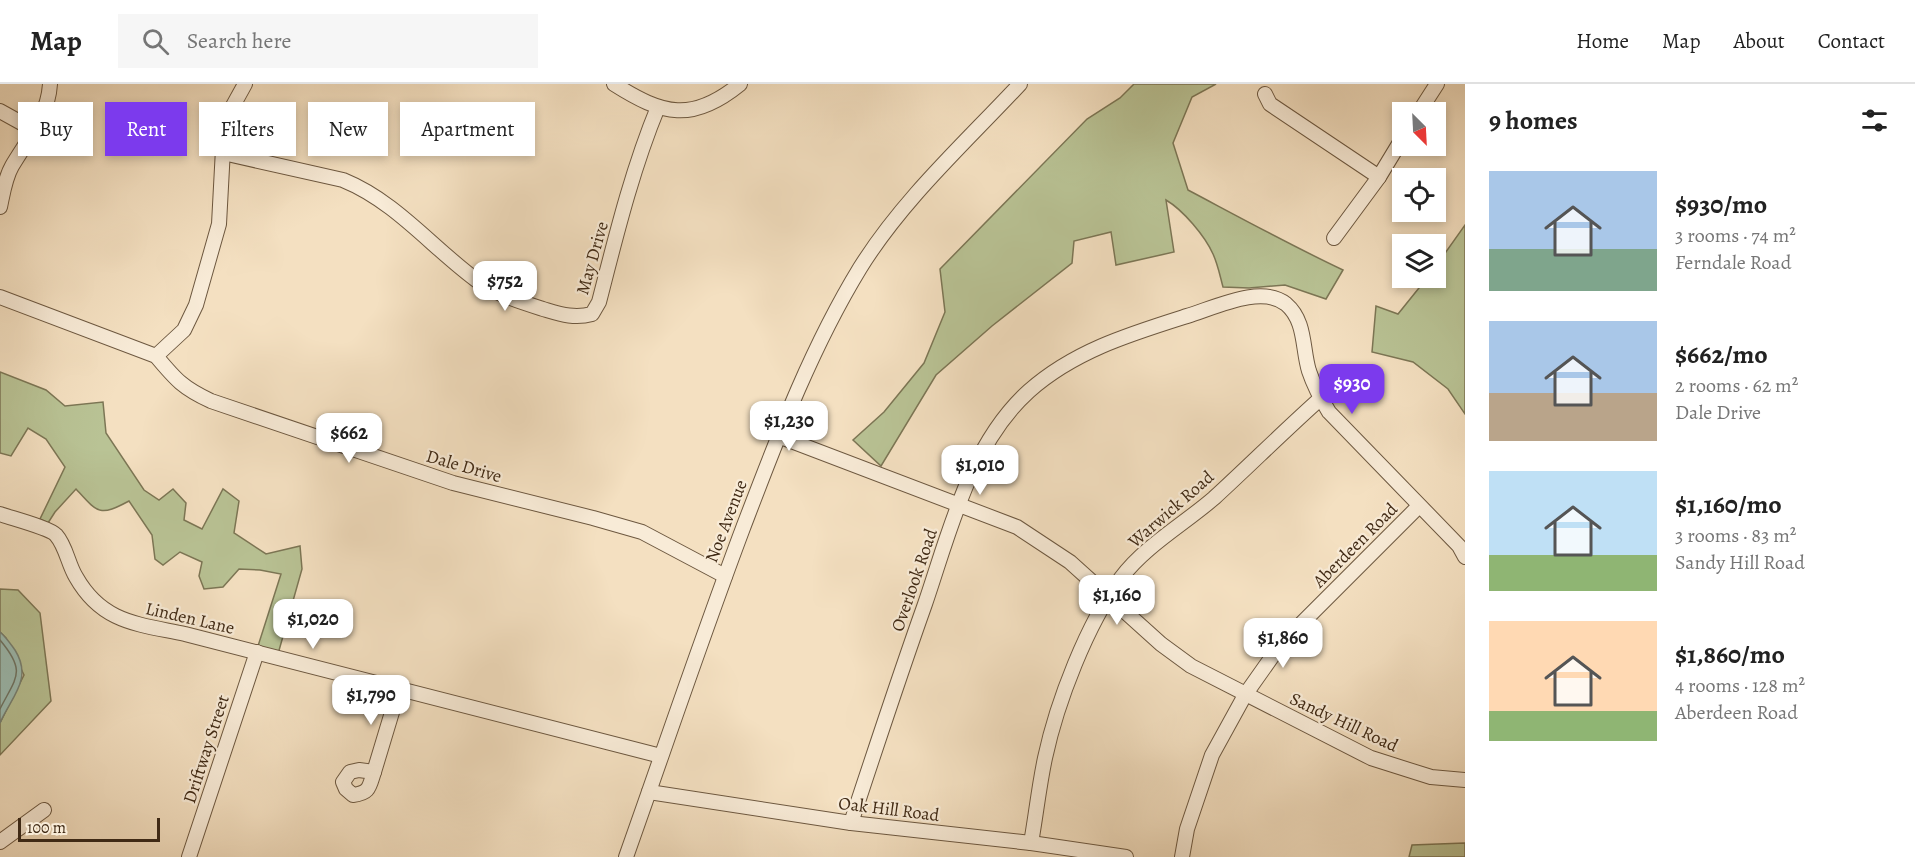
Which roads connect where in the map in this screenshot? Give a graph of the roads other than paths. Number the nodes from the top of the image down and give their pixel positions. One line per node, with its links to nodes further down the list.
1 (50, 84): 8 (street)
2 (244, 84): 9 (street)
3 (614, 84): 11 (street)
4 (740, 84): 11 (street)
5 (1020, 84): 24 (street, Noe Avenue)
6 (1437, 84): 10 (street)
7 (1265, 93): 18 (street)
8 (47, 102)
9 (235, 102)
10 (1425, 102)
11 (658, 107): 16 (street, May Drive)
12 (0, 111): 13 (street)
13 (18, 121)
14 (20, 156): 19 (street)
15 (223, 156): 22 (street)
16 (236, 156)
17 (1392, 156): 18 (street)
18 (1379, 177): 20 (street)
19 (0, 207)
20 (1334, 238)
21 (0, 297): 22 (street, Dale Drive)
22 (156, 356): 29 (street, Dale Drive)
23 (1321, 398): 25 (street, Overlook Road); 26 (street); 30 (street, Warwick Road)
24 (778, 436): 25 (street, Sandy Hill Road); 29 (street, Noe Avenue)
25 (959, 505): 30 (street, Sandy Hill Road); 39 (street, Overlook Road)
26 (1419, 506): 28 (street); 33 (street, Aberdeen Road)
27 (0, 514): 31 (street, Linden Lane)
28 (1463, 550)
29 (725, 576): 34 (street, Noe Avenue)
30 (1108, 597): 33 (street, Sandy Hill Road); 41 (street, Warwick Road)
31 (257, 652): 32 (street, Linden Lane); 42 (street, Driftway Street)
32 (399, 689): 34 (street, Linden Lane); 35 (street)
33 (1245, 695): 36 (street, Sandy Hill Road); 45 (street, Aberdeen Road)
34 (661, 756): 37 (street, Noe Avenue)
35 (374, 772)
36 (1465, 780)
37 (649, 792): 39 (street, Oak Hill Road); 43 (street, Noe Avenue)
38 (44, 810): 40 (street)
39 (850, 823): 41 (street, Oak Hill Road)
40 (0, 842)
41 (1031, 843): 44 (street, Oak Hill Road)
42 (189, 857)
43 (626, 857)
44 (1126, 857)
45 (1182, 857)

